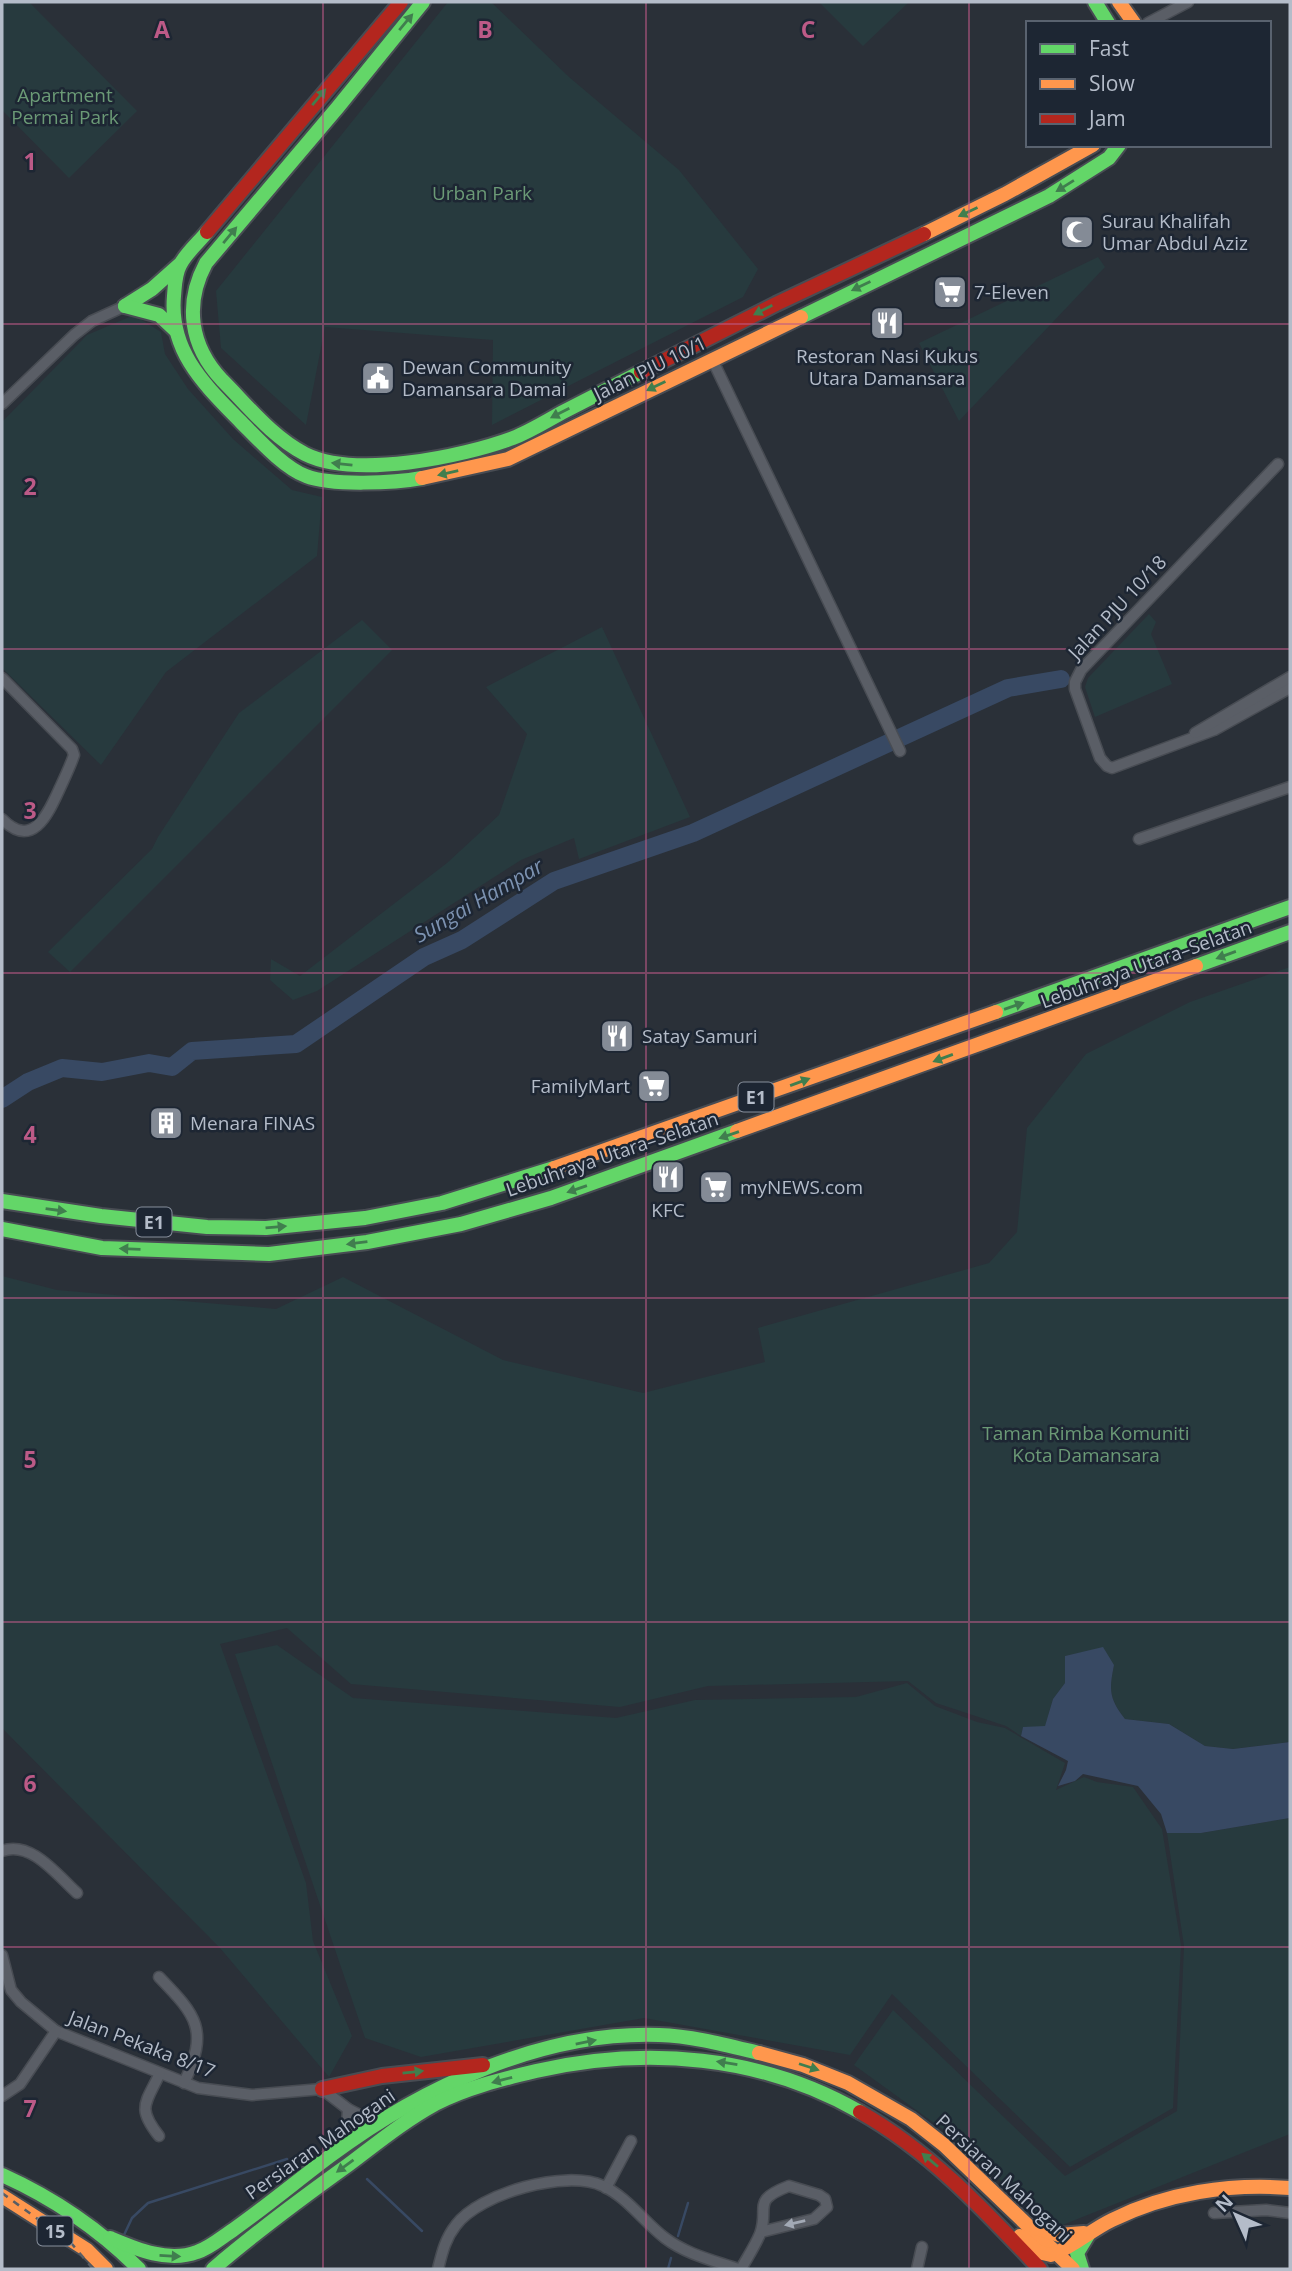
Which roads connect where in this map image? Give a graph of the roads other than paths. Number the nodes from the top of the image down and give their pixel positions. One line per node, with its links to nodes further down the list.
1 (401, 2): 10 (main road, Jalan PJU 10/1, one-way to 1)
2 (423, 2): 9 (main road, Jalan PJU 10/1, one-way to 2)
3 (1095, 2): 6 (main road)
4 (1119, 2): 7 (main road)
5 (1188, 2): 8 (street)
6 (1107, 21)
7 (1133, 21)
8 (1152, 21)
9 (375, 59): 10 (main road); 22 (main road, Jalan PJU 10/1, one-way to 9)
10 (283, 140): 15 (main road, Jalan PJU 10/1)
11 (1090, 147): 14 (main road, Jalan PJU 10/1, one-way to 14)
12 (1117, 147): 13 (main road, Jalan PJU 10/1, one-way to 13)
13 (979, 229): 14 (main road); 18 (main road, Jalan PJU 10/1, one-way to 18)
14 (919, 235): 19 (main road, Jalan PJU 10/1, one-way to 19)
15 (181, 263): 16 (main road); 17 (main road, Jalan PJU 10/1)
16 (125, 306): 17 (main road); 21 (street)
17 (175, 330): 20 (main road, Jalan PJU 10/1)
18 (712, 359): 23 (main road, Jalan PJU 10/1, one-way to 23); 29 (street)
19 (632, 377): 22 (main road, Jalan PJU 10/1, one-way to 22); 23 (main road)
20 (201, 382): 22 (main road); 23 (main road, Jalan PJU 10/1, one-way to 20)
21 (2, 404)
22 (260, 417)
23 (594, 417)
24 (1278, 464): 28 (street, Jalan PJU 10/18)
25 (1290, 677): 28 (street, Jalan PJU 10/18)
26 (2, 678): 31 (street)
27 (1290, 688): 28 (street, Jalan PJU 10/18)
28 (1183, 741)
29 (900, 751)
30 (1290, 787): 32 (street)
31 (2, 819)
32 (1139, 839)
33 (1290, 907): 35 (main road, Lebuhraya Utara–Selatan / E1, one-way to 33)
34 (1290, 932): 36 (main road, Lebuhraya Utara–Selatan / E1, one-way to 36)
35 (2, 1201)
36 (2, 1229)
37 (2, 1851): 38 (street)
38 (77, 1893)
39 (2, 1955): 41 (street, Jalan Pekaka 8/17)
40 (159, 1978): 44 (street)
41 (56, 2031): 43 (street, Jalan Pekaka 8/17); 46 (street)
42 (499, 2063): 45 (main road, one-way to 42); 48 (main road, Persiaran Mahogani); 60 (main road, Persiaran Mahogani, one-way to 60)
43 (160, 2073): 44 (street, Jalan Pekaka 8/17); 50 (street)
44 (184, 2083): 45 (street, Jalan Pekaka 8/17)
45 (322, 2089): 47 (street)
46 (2, 2096)
47 (348, 2109): 48 (street); 52 (street)
48 (376, 2124): 49 (street); 52 (main road, Persiaran Mahogani)
49 (400, 2126): 57 (main road, Persiaran Mahogani, one-way to 49); 68 (main road, Persiaran Mahogani, one-way to 68)
50 (159, 2136)
51 (631, 2141): 54 (street)
52 (346, 2146): 63 (main road, Persiaran Mahogani, one-way to 52)
53 (2, 2175): 63 (main road, 15)
54 (606, 2188): 69 (street); 70 (street)
55 (1290, 2188): 62 (main road)
56 (2, 2196): 66 (main road, 15)
57 (980, 2206): 65 (main road); 72 (main road, Persiaran Mahogani)
58 (1214, 2213): 59 (street)
59 (1290, 2213)
60 (1022, 2220): 62 (main road); 65 (main road, Persiaran Mahogani)
61 (761, 2232): 61 (street, one-way to 61); 70 (street)
62 (1091, 2232): 65 (main road); 75 (main road)
63 (106, 2236): 67 (main road, 15)
64 (922, 2247): 71 (street)
65 (1057, 2254): 73 (main road); 74 (main road, Persiaran Mahogani)
66 (106, 2269)
67 (139, 2269)
68 (213, 2269)
69 (438, 2269)
70 (739, 2269)
71 (917, 2269)
72 (1040, 2269)
73 (1057, 2269)
74 (1073, 2269)
75 (1082, 2269)

